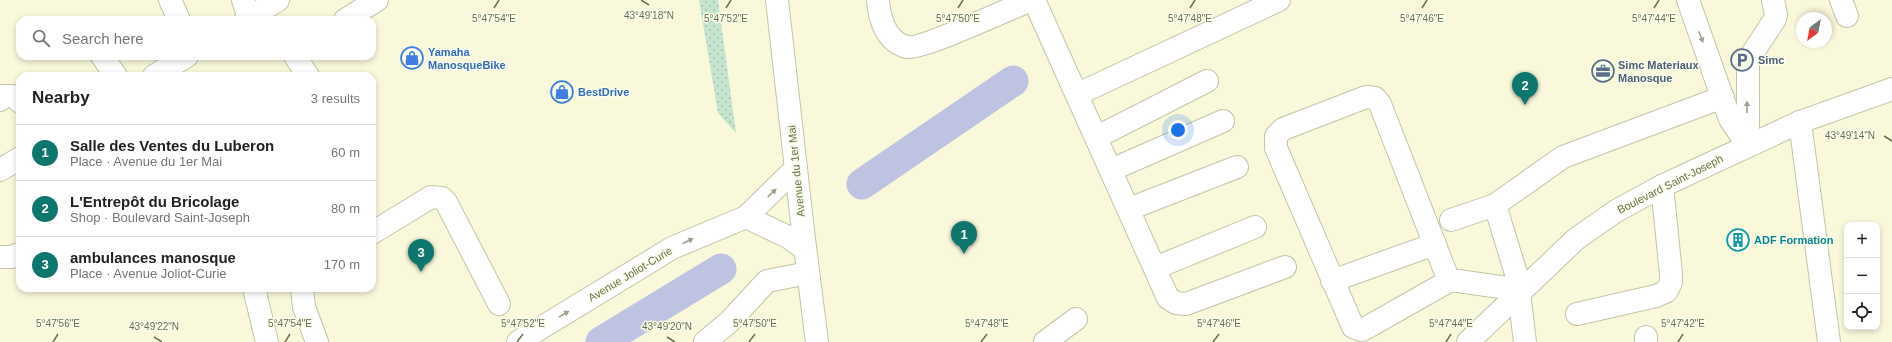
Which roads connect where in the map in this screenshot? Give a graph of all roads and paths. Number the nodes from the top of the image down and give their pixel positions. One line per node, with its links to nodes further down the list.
1 (170, 0): 10 (street)
2 (377, 0): 11 (street)
3 (777, 0): 31 (street, Avenue du 1er Mai)
4 (878, 0): 5 (street)
5 (1031, 0)
6 (1034, 0): 21 (street)
7 (1279, 0): 21 (street)
8 (1688, 0): 22 (street, one-way to 22)
9 (1774, 0): 28 (street, one-way to 9)
10 (177, 16)
11 (351, 16)
12 (105, 60): 15 (street)
13 (180, 60): 16 (street)
14 (298, 60): 17 (street)
15 (113, 72)
16 (161, 72)
17 (305, 72)
18 (1207, 81): 27 (street)
19 (1892, 81): 25 (street, Boulevard Saint-Joseph)
20 (1892, 89): 25 (street, Boulevard Saint-Joseph)
21 (1078, 94): 27 (street)
22 (1723, 96): 28 (street); 35 (street)
23 (16, 98): 24 (street)
24 (0, 100)
25 (1809, 119): 28 (street, Boulevard Saint-Joseph); 64 (street)
26 (1223, 120): 33 (street)
27 (1096, 137): 33 (street)
28 (1748, 146): 34 (street, Boulevard Saint-Joseph)
29 (16, 160): 32 (street)
30 (1237, 167): 36 (street)
31 (796, 168): 37 (street, Avenue Joliot-Curie, one-way to 31); 42 (street, Avenue du 1er Mai)
32 (0, 170)
33 (1112, 170): 36 (street)
34 (1662, 186): 52 (street, Boulevard Saint-Joseph); 54 (street)
35 (1495, 205): 38 (street); 52 (street)
36 (1129, 210): 46 (street)
37 (746, 216): 42 (street); 58 (street, Avenue Joliot-Curie, one-way to 37)
38 (1451, 220)
39 (1255, 228): 46 (street)
40 (376, 231): 53 (street)
41 (1435, 244): 48 (street); 48 (street); 49 (street)
42 (805, 249): 47 (street, Avenue du 1er Mai)
43 (16, 255): 44 (street)
44 (0, 256)
45 (1285, 267): 46 (street)
46 (1155, 268)
47 (808, 273): 59 (street); 60 (street, Avenue du 1er Mai)
48 (1332, 280): 49 (street)
49 (1449, 281): 52 (street)
50 (255, 292): 56 (street)
51 (302, 292): 57 (street)
52 (1520, 292): 62 (street, Boulevard Saint-Joseph); 63 (street)
53 (498, 304)
54 (1577, 314)
55 (1076, 319): 61 (street)
56 (267, 342)
57 (317, 342)
58 (518, 342)
59 (704, 342)
60 (817, 342)
61 (1045, 342)
62 (1468, 342)
63 (1525, 342)
64 (1829, 342)

